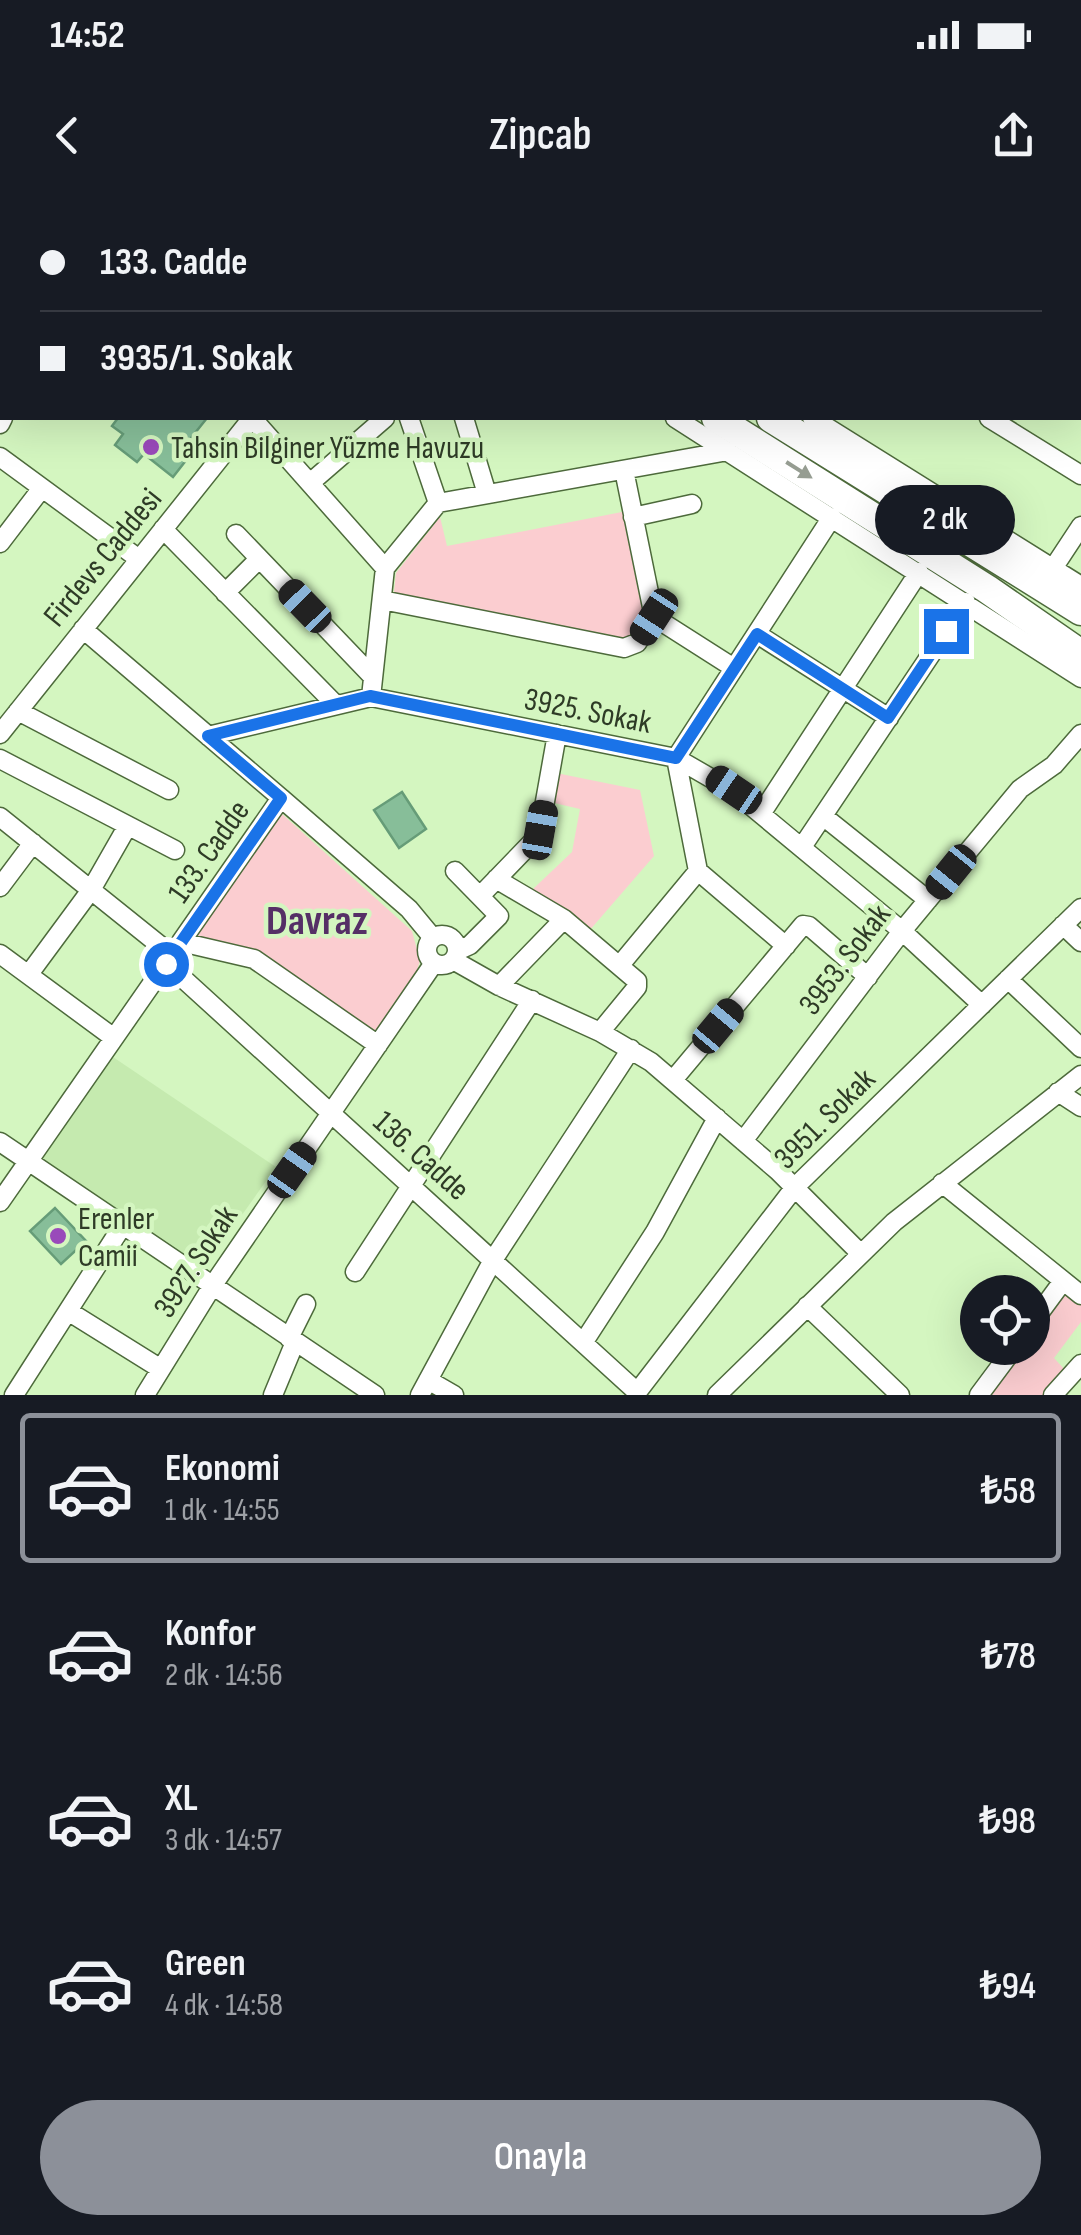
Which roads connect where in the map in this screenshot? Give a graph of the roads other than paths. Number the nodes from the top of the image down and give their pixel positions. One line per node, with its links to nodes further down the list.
1 (250, 420): 23 (street, Firdevs Caddesi)
2 (254, 420): 15 (street)
3 (383, 420): 15 (street)
4 (411, 420): 18 (street)
5 (465, 420): 17 (street)
6 (677, 420): 11 (street)
7 (719, 420): 39 (highway, one-way to 39)
8 (774, 420): 30 (highway)
9 (991, 420): 14 (street)
10 (836, 424): 30 (street)
11 (728, 451): 13 (street); 21 (street)
12 (0, 457): 16 (street)
13 (624, 470): 17 (street); 20 (street)
14 (1081, 475)
15 (310, 482): 28 (street)
16 (42, 488): 25 (street); 26 (street)
17 (487, 494): 18 (street)
18 (438, 503): 28 (street)
19 (692, 504): 20 (street)
20 (634, 517): 36 (street)
21 (832, 517): 29 (street); 38 (street, 3925. Sokak)
22 (1081, 526): 30 (street)
23 (162, 529): 26 (street, Firdevs Caddesi); 32 (street)
24 (236, 534): 27 (street)
25 (0, 544)
26 (139, 559): 37 (street, Firdevs Caddesi)
27 (260, 559): 32 (street); 41 (street)
28 (385, 568): 33 (street)
29 (919, 572): 34 (street); 43 (street)
30 (1047, 578): 31 (street); 35 (highway)
31 (1081, 586)
32 (226, 593): 45 (street)
33 (382, 600): 36 (street); 41 (street)
34 (966, 602): 42 (street); 46 (street)
35 (1081, 610)
36 (654, 617): 40 (street)
37 (84, 628): 47 (street, Firdevs Caddesi); 50 (street, 133. Cadde)
38 (757, 634): 40 (street, 3925. Sokak); 43 (street)
39 (1081, 654)
40 (734, 668): 51 (street, 3925. Sokak)
41 (373, 676): 44 (street)
42 (1081, 678)
43 (843, 689): 46 (street); 55 (street)
44 (370, 696): 45 (street, 3925. Sokak); 48 (street, 3925. Sokak)
45 (336, 705): 50 (street, 3925. Sokak)
46 (888, 718): 56 (street)
47 (6, 722): 53 (street)
48 (557, 734): 51 (street, 3925. Sokak); 64 (street)
49 (1081, 734): 69 (street, 3953. Sokak)
50 (208, 736): 54 (street, 133. Cadde)
51 (676, 758): 55 (street); 63 (street)
52 (0, 759): 58 (street)
53 (169, 790)
54 (281, 798): 75 (street); 78 (street, 133. Cadde)
55 (762, 814): 60 (street)
56 (823, 816): 60 (street); 69 (street)
57 (0, 817): 59 (street, 136. Cadde)
58 (127, 827): 61 (street); 66 (street)
59 (32, 843): 65 (street); 66 (street, 136. Cadde)
60 (802, 848): 74 (street)
61 (176, 850)
62 (455, 871): 68 (street)
63 (698, 871): 77 (street); 82 (street)
64 (496, 879): 67 (street); 68 (street)
65 (0, 886)
66 (91, 890): 78 (street, 136. Cadde); 83 (street)
67 (523, 892): 71 (street); 72 (street)
68 (480, 896): 71 (street)
69 (928, 900): 74 (street, 3953. Sokak)
70 (1081, 908): 73 (street, 3951. Sokak)
71 (500, 916): 80 (street)
72 (564, 919): 82 (street); 86 (street)
73 (1064, 925): 76 (street); 85 (street, 3951. Sokak)
74 (902, 931): 84 (street, 3953. Sokak); 88 (street)
75 (433, 938): 80 (street); 81 (street)
76 (1081, 942)
77 (786, 946): 84 (street); 95 (street)
78 (173, 953): 90 (street, 133. Cadde); 91 (street); 98 (street, 136. Cadde)
79 (0, 954): 83 (street)
80 (455, 955): 81 (street); 86 (street)
81 (434, 963): 91 (street, 3927. Sokak)
82 (620, 965): 89 (street)
83 (29, 974): 90 (street)
84 (868, 976): 100 (street, 3953. Sokak)
85 (1008, 979): 88 (street, 3951. Sokak); 92 (street)
86 (500, 986): 87 (street)
87 (532, 1000): 89 (street); 104 (street)
88 (982, 1005): 105 (street, 3951. Sokak)
89 (600, 1032): 93 (street)
90 (114, 1038): 102 (street, 133. Cadde)
91 (378, 1045): 98 (street, 3927. Sokak)
92 (1081, 1048)
93 (632, 1050): 95 (street); 109 (street)
94 (1081, 1075): 96 (street)
95 (672, 1080): 99 (street)
96 (1058, 1092): 97 (street); 103 (street)
97 (1081, 1107)
98 (331, 1113): 104 (street, 136. Cadde); 112 (street, 3927. Sokak)
99 (717, 1118): 100 (street); 119 (street)
100 (744, 1141): 105 (street)
101 (0, 1142): 102 (street)
102 (28, 1161): 106 (street, 133. Cadde); 107 (street)
103 (942, 1183): 108 (street); 111 (street)
104 (411, 1186): 109 (street, 136. Cadde); 110 (street)
105 (796, 1187): 108 (street); 124 (street, 3951. Sokak)
106 (0, 1202)
107 (123, 1225): 112 (street); 117 (street)
108 (860, 1254): 116 (street)
109 (492, 1260): 119 (street, 136. Cadde); 123 (street)
110 (355, 1272)
111 (1064, 1281): 113 (street); 114 (street)
112 (213, 1285): 118 (street); 122 (street, 3927. Sokak)
113 (1081, 1296)
114 (1050, 1299)
115 (306, 1304): 118 (street)
116 (806, 1306): 130 (street); 131 (street)
117 (68, 1310): 122 (street); 125 (street)
118 (292, 1340): 127 (street); 128 (street)
119 (584, 1343): 124 (street, 136. Cadde)
120 (1081, 1364): 133 (street)
121 (1001, 1365): 132 (street)
122 (162, 1369): 126 (street, 3927. Sokak)
123 (424, 1388): 129 (street)
124 (642, 1392)
125 (14, 1395)
126 (146, 1395)
127 (273, 1395)
128 (374, 1395)
129 (454, 1395)
130 (717, 1395)
131 (900, 1395)
132 (979, 1395)
133 (1053, 1395)

